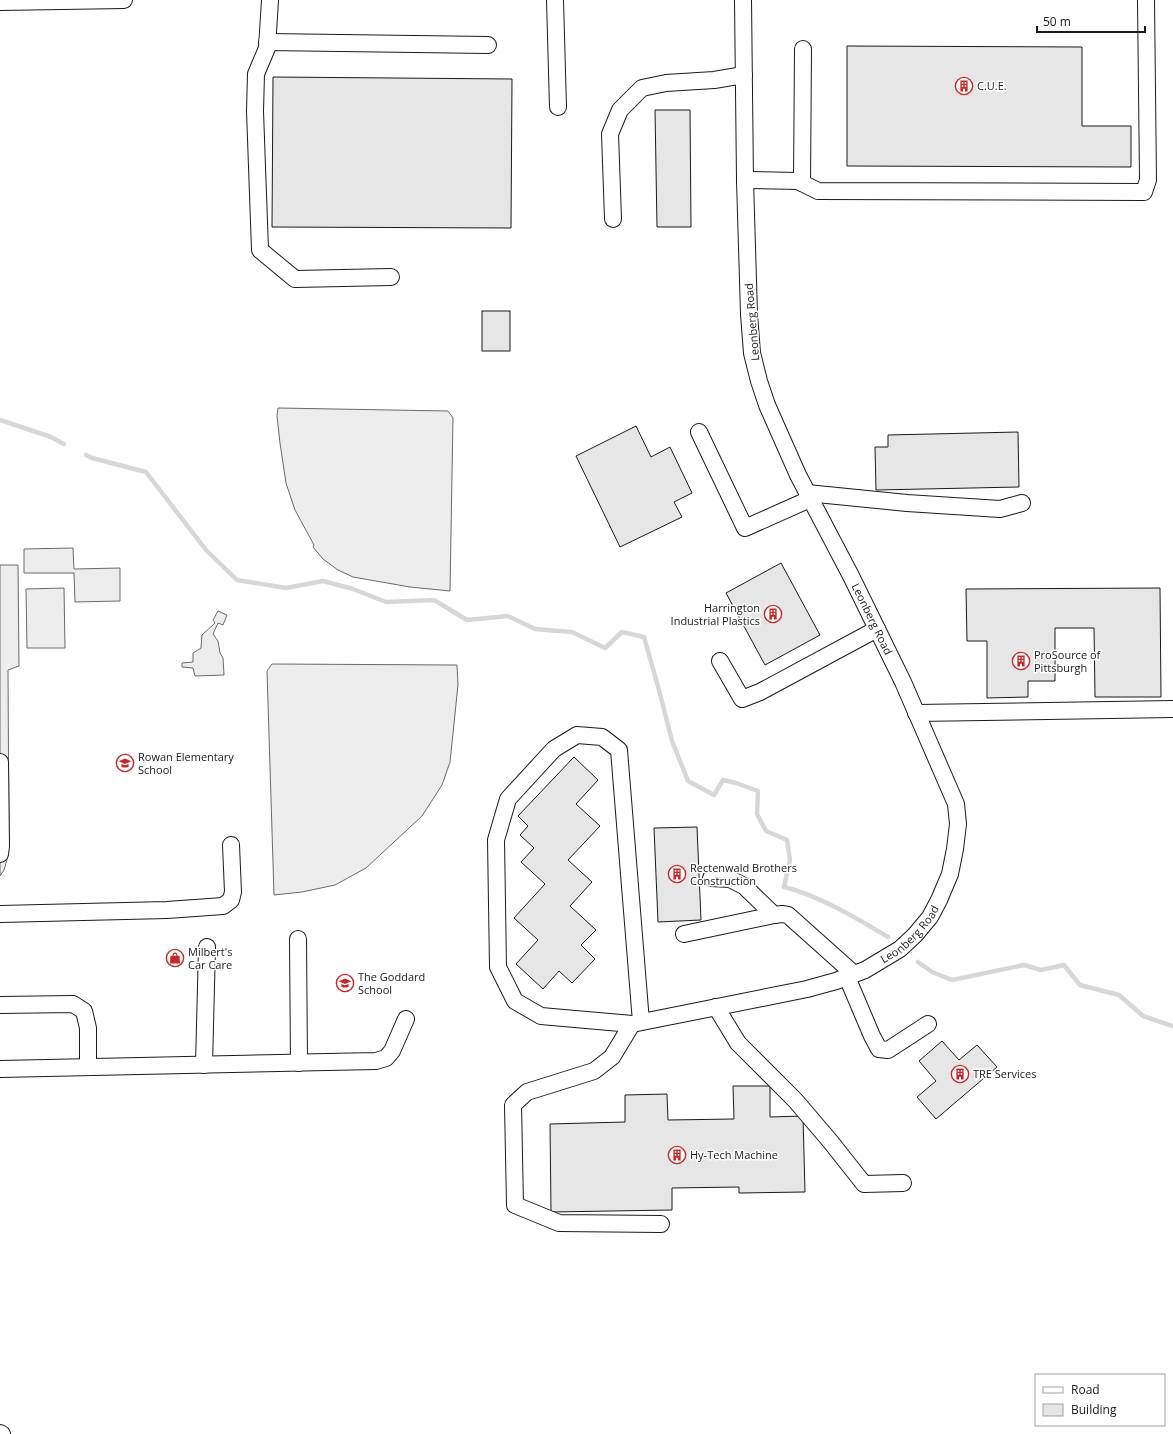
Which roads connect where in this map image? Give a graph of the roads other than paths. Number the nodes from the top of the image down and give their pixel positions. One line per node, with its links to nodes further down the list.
1 (124, 0): 6 (street)
2 (270, 0): 8 (street)
3 (555, 0): 12 (street)
4 (743, 0): 11 (street, Leonberg Road)
5 (1146, 0): 14 (street)
6 (28, 1): 7 (street)
7 (0, 2)
8 (267, 42): 9 (street); 16 (street)
9 (488, 46)
10 (803, 49): 14 (street)
11 (744, 75): 13 (street, Leonberg Road); 15 (street)
12 (558, 107)
13 (745, 180): 14 (street); 18 (street, Leonberg Road)
14 (802, 183)
15 (613, 219)
16 (391, 277)
17 (699, 432): 18 (street)
18 (808, 496): 19 (street); 20 (street, Leonberg Road)
19 (1022, 503)
20 (877, 629): 21 (street); 23 (street, Leonberg Road)
21 (720, 661)
22 (1173, 709): 23 (street)
23 (916, 713): 33 (street, Leonberg Road)
24 (0, 762): 26 (street)
25 (231, 845): 28 (street)
26 (0, 854)
27 (711, 878): 29 (street)
28 (0, 914)
29 (774, 915): 30 (street); 33 (street)
30 (684, 934)
31 (298, 939): 39 (street)
32 (207, 947): 40 (street)
33 (850, 975): 35 (street, Leonberg Road); 38 (street)
34 (0, 1005): 41 (street)
35 (716, 1007): 37 (street, Leonberg Road); 43 (street)
36 (406, 1019): 39 (street)
37 (636, 1023): 37 (street, Leonberg Road); 44 (street)
38 (928, 1024)
39 (298, 1063): 40 (street)
40 (204, 1065): 41 (street)
41 (88, 1067): 42 (street)
42 (0, 1069)
43 (903, 1183)
44 (661, 1224)

